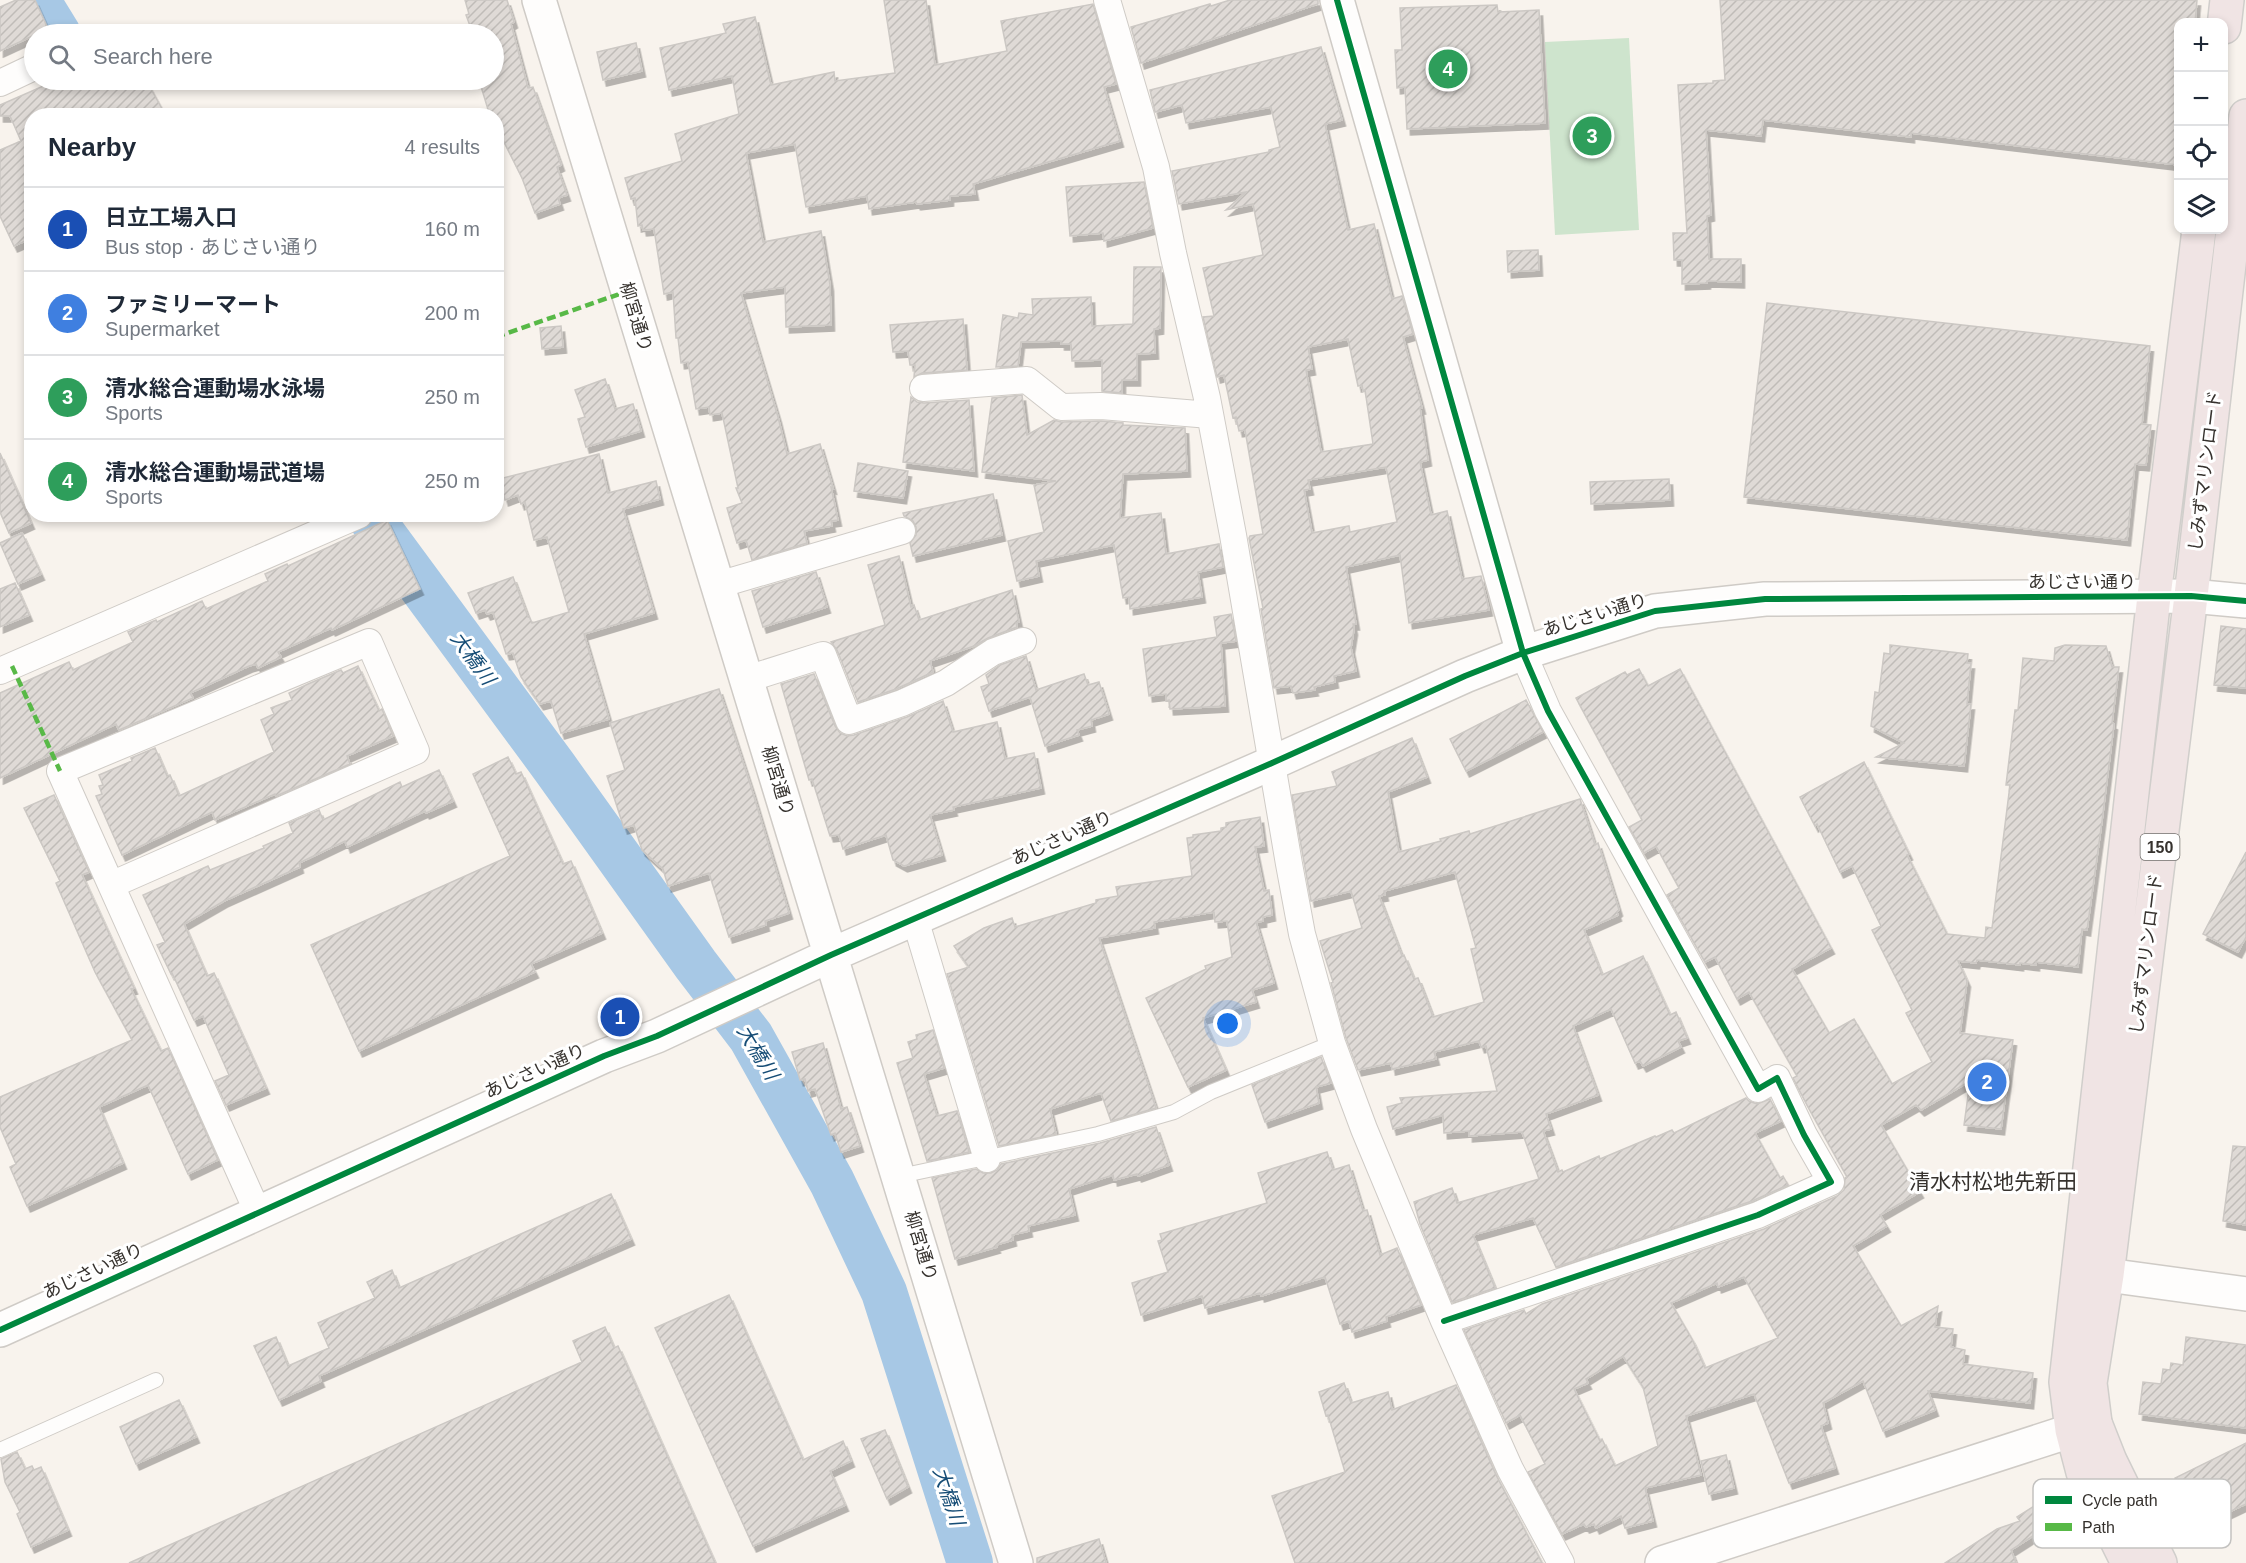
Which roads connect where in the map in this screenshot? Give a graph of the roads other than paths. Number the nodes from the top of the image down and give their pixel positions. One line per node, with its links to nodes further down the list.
1 (539, 0): 14 (street, 柳宮通り)
2 (1107, 0): 11 (street)
3 (1337, 0): 19 (street)
4 (2227, 0): 5 (highway)
5 (2224, 18)
6 (24, 72): 7 (street)
7 (0, 83)
8 (2246, 116): 16 (highway, しみずマリンロード / 150)
9 (2199, 234): 15 (highway, しみずマリンロード / 150)
10 (923, 388): 11 (street)
11 (1210, 415): 22 (street)
12 (343, 522): 20 (street)
13 (902, 531): 14 (street)
14 (718, 585): 21 (street, 柳宮通り)
15 (2154, 596): 16 (street, あじさい通り); 19 (street, あじさい通り); 35 (highway, しみずマリンロード / 150)
16 (2191, 596): 17 (street, あじさい通り); 30 (highway, しみずマリンロード / 150)
17 (2246, 601)
18 (1023, 641): 21 (street)
19 (1523, 653): 22 (street, あじさい通り); 32 (street)
20 (0, 671)
21 (747, 679): 25 (street, 柳宮通り)
22 (1272, 763): 24 (street, あじさい通り); 26 (street)
23 (111, 885): 23 (street); 29 (street)
24 (915, 919): 25 (street, あじさい通り); 27 (street)
25 (831, 955): 28 (street, 柳宮通り); 29 (street, あじさい通り)
26 (1332, 1043): 27 (lane); 32 (street)
27 (987, 1159): 28 (lane)
28 (900, 1176): 41 (street, 柳宮通り)
29 (258, 1213): 33 (street, あじさい通り)
30 (2107, 1275): 31 (street); 35 (highway, しみずマリンロード / 150)
31 (2246, 1294)
32 (1444, 1321): 42 (street)
33 (0, 1330)
34 (156, 1380): 36 (lane)
35 (2084, 1427): 37 (highway, しみずマリンロード / 150); 38 (highway, しみずマリンロード / 150); 43 (street)
36 (0, 1450)
37 (2086, 1479)
38 (2119, 1479)
39 (2120, 1548): 44 (highway, しみずマリンロード / 150)
40 (2153, 1548): 45 (highway, しみずマリンロード / 150)
41 (1016, 1563)
42 (1561, 1563)
43 (1662, 1563)
44 (2128, 1563)
45 (2160, 1563)

